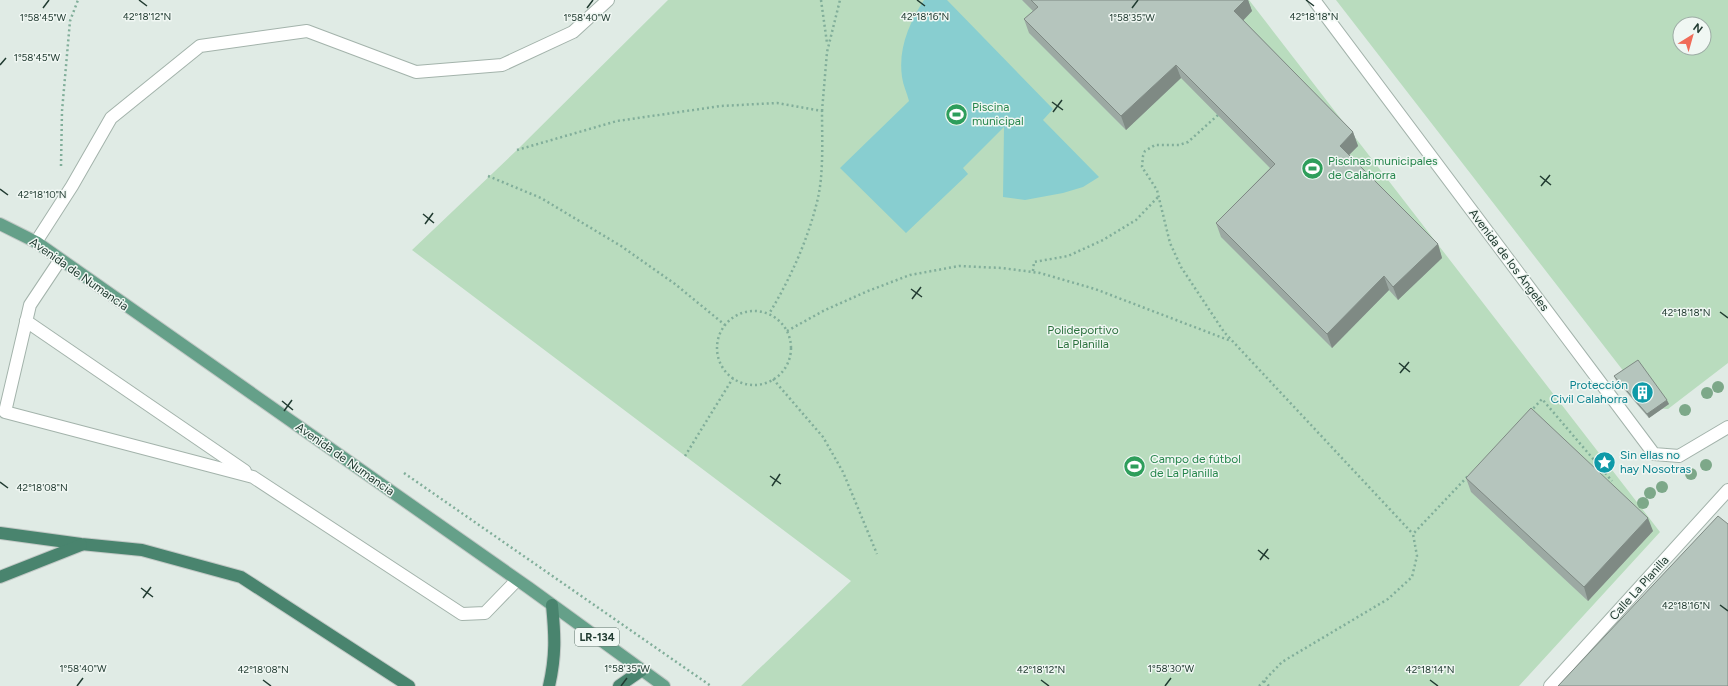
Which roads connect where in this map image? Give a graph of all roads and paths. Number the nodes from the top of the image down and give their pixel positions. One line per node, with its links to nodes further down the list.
1 (78, 0): 10 (path)
2 (608, 0): 14 (street)
3 (821, 0): 6 (path)
4 (840, 0): 6 (path)
5 (1314, 0): 25 (street, Avenida de los Ángeles)
6 (828, 46): 7 (path)
7 (822, 111): 9 (path); 17 (path)
8 (1218, 115): 12 (path)
9 (516, 150)
10 (61, 173)
11 (488, 176): 19 (path)
12 (1159, 197): 16 (path); 21 (path)
13 (1, 224): 14 (main road, Avenida de Numancia / LR-134)
14 (36, 242): 15 (main road, Avenida de Numancia / LR-134)
15 (60, 260): 18 (street); 37 (main road, Avenida de Numancia / LR-134)
16 (1033, 272): 20 (path); 21 (path)
17 (769, 314): 19 (path); 20 (path)
18 (26, 321): 29 (street); 29 (street)
19 (724, 325): 22 (path)
20 (786, 331): 23 (path)
21 (1233, 342): 33 (path)
22 (733, 378): 23 (path); 26 (path)
23 (773, 379): 35 (path)
24 (1526, 416): 30 (path)
25 (1728, 427)
26 (685, 456)
27 (1472, 472): 33 (path)
28 (404, 473): 45 (path)
29 (253, 476): 37 (street)
30 (1612, 482)
31 (1728, 490): 48 (street, Calle La Planilla)
32 (0, 533): 34 (highway)
33 (1413, 534): 40 (path)
34 (81, 544): 36 (highway); 41 (highway)
35 (877, 554)
36 (0, 577)
37 (517, 580): 38 (main road, Avenida de Numancia / LR-134)
38 (552, 605): 39 (main road, Avenida de Numancia / LR-134); 42 (highway)
39 (642, 670): 43 (highway); 44 (main road, Avenida de Numancia / LR-134)
40 (1264, 681): 46 (path); 47 (path)
41 (409, 686)
42 (549, 686)
43 (619, 686)
44 (664, 686)
45 (711, 686)
46 (1258, 686)
47 (1269, 686)
48 (1550, 686)

